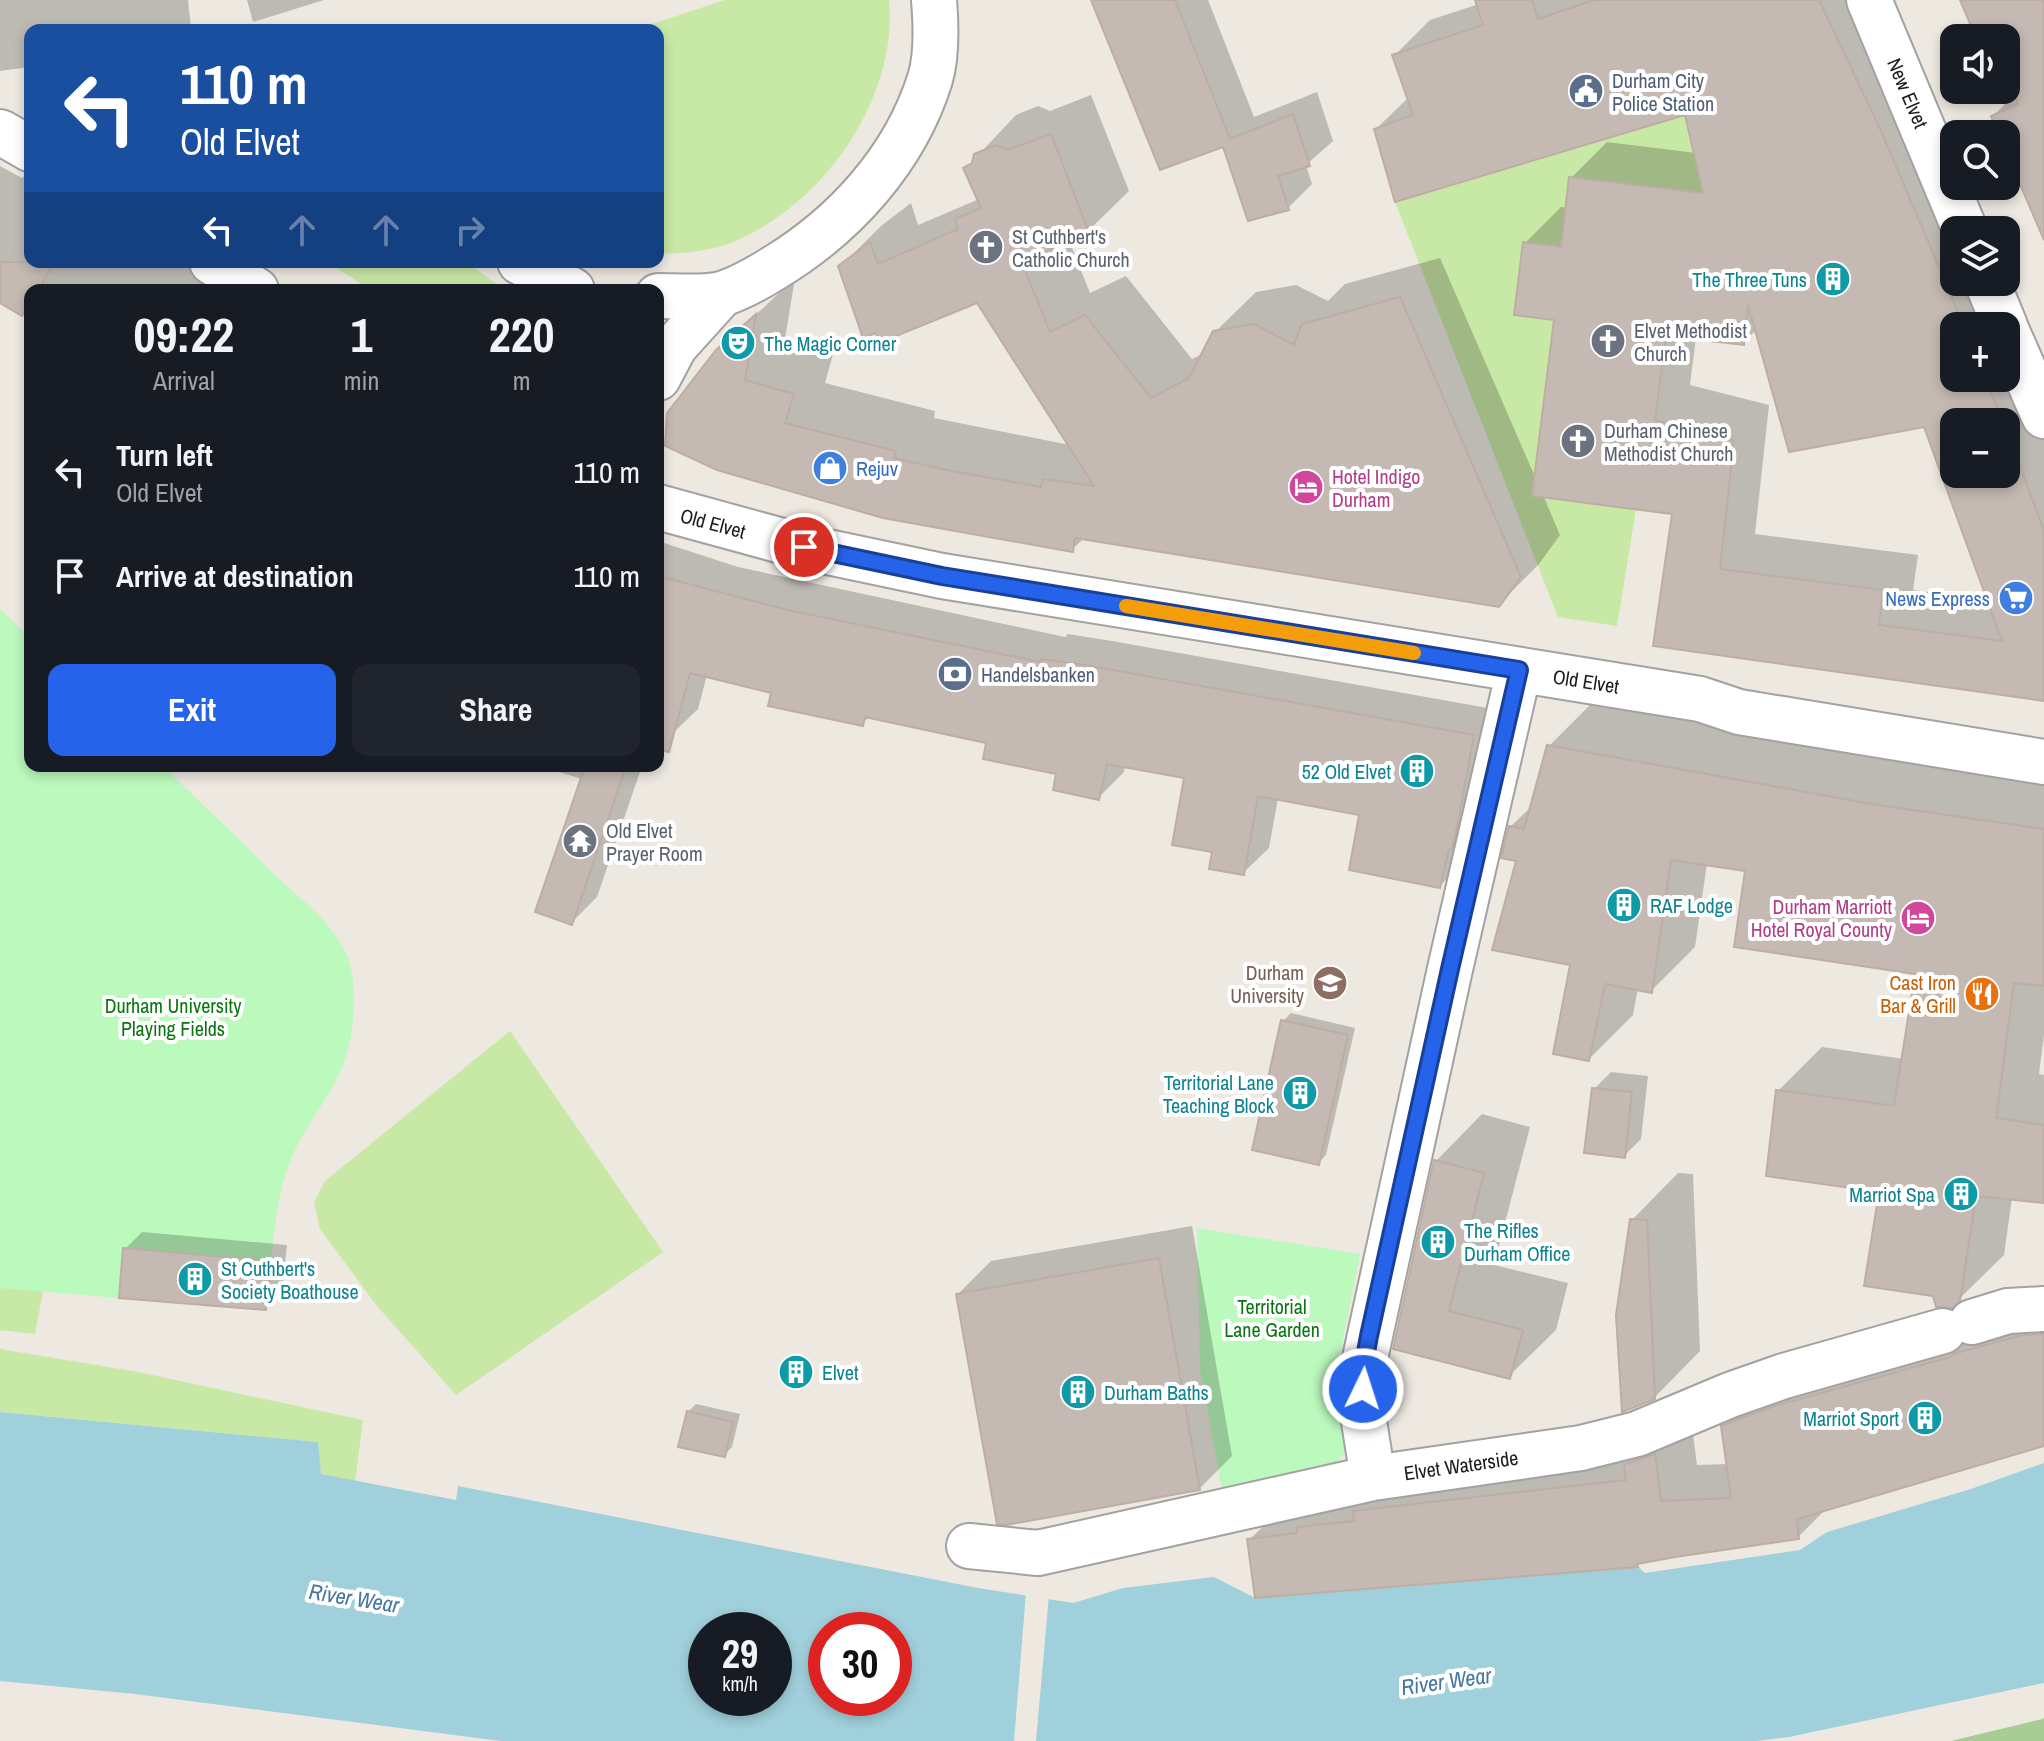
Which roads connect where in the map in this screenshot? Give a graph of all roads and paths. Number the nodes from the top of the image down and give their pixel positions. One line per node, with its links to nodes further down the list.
1 (934, 0): 8 (street)
2 (1869, 0): 3 (street, New Elvet)
3 (1959, 216)
4 (221, 268): 6 (street)
5 (531, 268): 7 (street)
6 (247, 284)
7 (561, 284)
8 (722, 294): 9 (street); 11 (street)
9 (664, 296)
10 (2020, 361): 12 (street)
11 (664, 367)
12 (2044, 416)
13 (664, 509): 14 (street, Old Elvet)
14 (1519, 670): 15 (street, Old Elvet); 17 (street)
15 (2044, 762)
16 (2044, 1309): 17 (street, Elvet Waterside)
17 (1373, 1478): 18 (street, Elvet Waterside)
18 (969, 1546)

